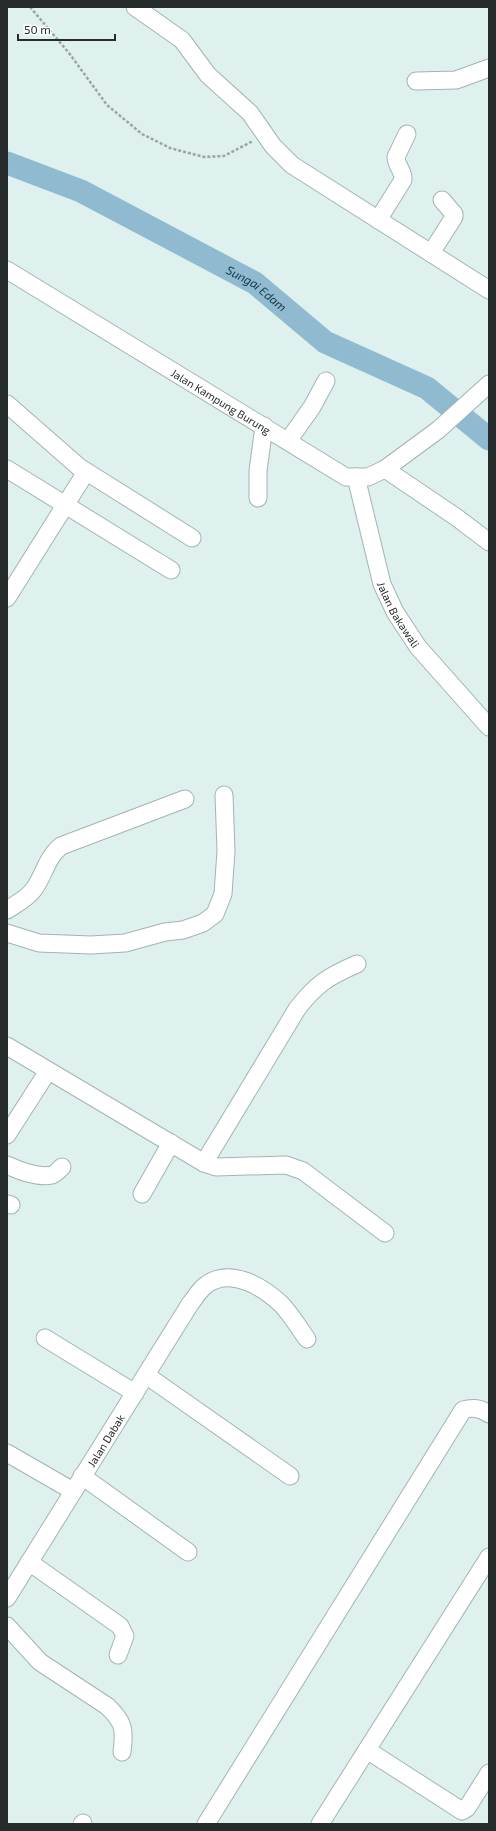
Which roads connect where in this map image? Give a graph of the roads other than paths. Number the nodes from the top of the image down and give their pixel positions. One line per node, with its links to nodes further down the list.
1 (136, 7): 6 (street)
2 (489, 68): 3 (street)
3 (416, 80)
4 (408, 134): 6 (street)
5 (442, 200): 7 (street)
6 (378, 220): 7 (street)
7 (431, 253): 9 (street)
8 (7, 270): 13 (street, Jalan Kampung Burung)
9 (489, 290)
10 (326, 381): 14 (street)
11 (483, 390): 16 (street, Jalan Kampung Burung)
12 (7, 404): 17 (street)
13 (264, 426): 14 (street, Jalan Kampung Burung); 19 (street)
14 (288, 441): 18 (street, Jalan Kampung Burung)
15 (7, 469): 20 (street)
16 (385, 469): 18 (street, Jalan Kampung Burung); 22 (street)
17 (86, 472): 20 (street); 21 (street)
18 (356, 477): 25 (street, Jalan Bakawali)
19 (258, 498)
20 (65, 505): 23 (street); 24 (street)
21 (192, 538)
22 (489, 542)
23 (171, 570)
24 (7, 598)
25 (489, 727)
26 (224, 795): 29 (street)
27 (185, 799): 28 (street)
28 (7, 910)
29 (7, 932)
30 (357, 964): 35 (street)
31 (7, 1046): 32 (street)
32 (48, 1070): 33 (street); 34 (street)
33 (7, 1134)
34 (171, 1143): 35 (street); 38 (street)
35 (204, 1163): 39 (street)
36 (7, 1165): 37 (street)
37 (62, 1168)
38 (142, 1194)
39 (385, 1233)
40 (45, 1338): 43 (street)
41 (307, 1339): 42 (street, Jalan Dabak)
42 (146, 1375): 43 (street, Jalan Dabak); 47 (street)
43 (135, 1393): 46 (street, Jalan Dabak)
44 (489, 1414): 58 (street)
45 (7, 1453): 48 (street)
46 (82, 1476): 48 (street, Jalan Dabak); 49 (street)
47 (290, 1476)
48 (73, 1490): 51 (street, Jalan Dabak)
49 (188, 1552)
50 (489, 1558): 55 (street)
51 (29, 1562): 52 (street, Jalan Dabak); 54 (street)
52 (7, 1598)
53 (7, 1626): 56 (street)
54 (118, 1655)
55 (367, 1750): 57 (street); 59 (street)
56 (122, 1752)
57 (489, 1773)
58 (206, 1824)
59 (320, 1824)

